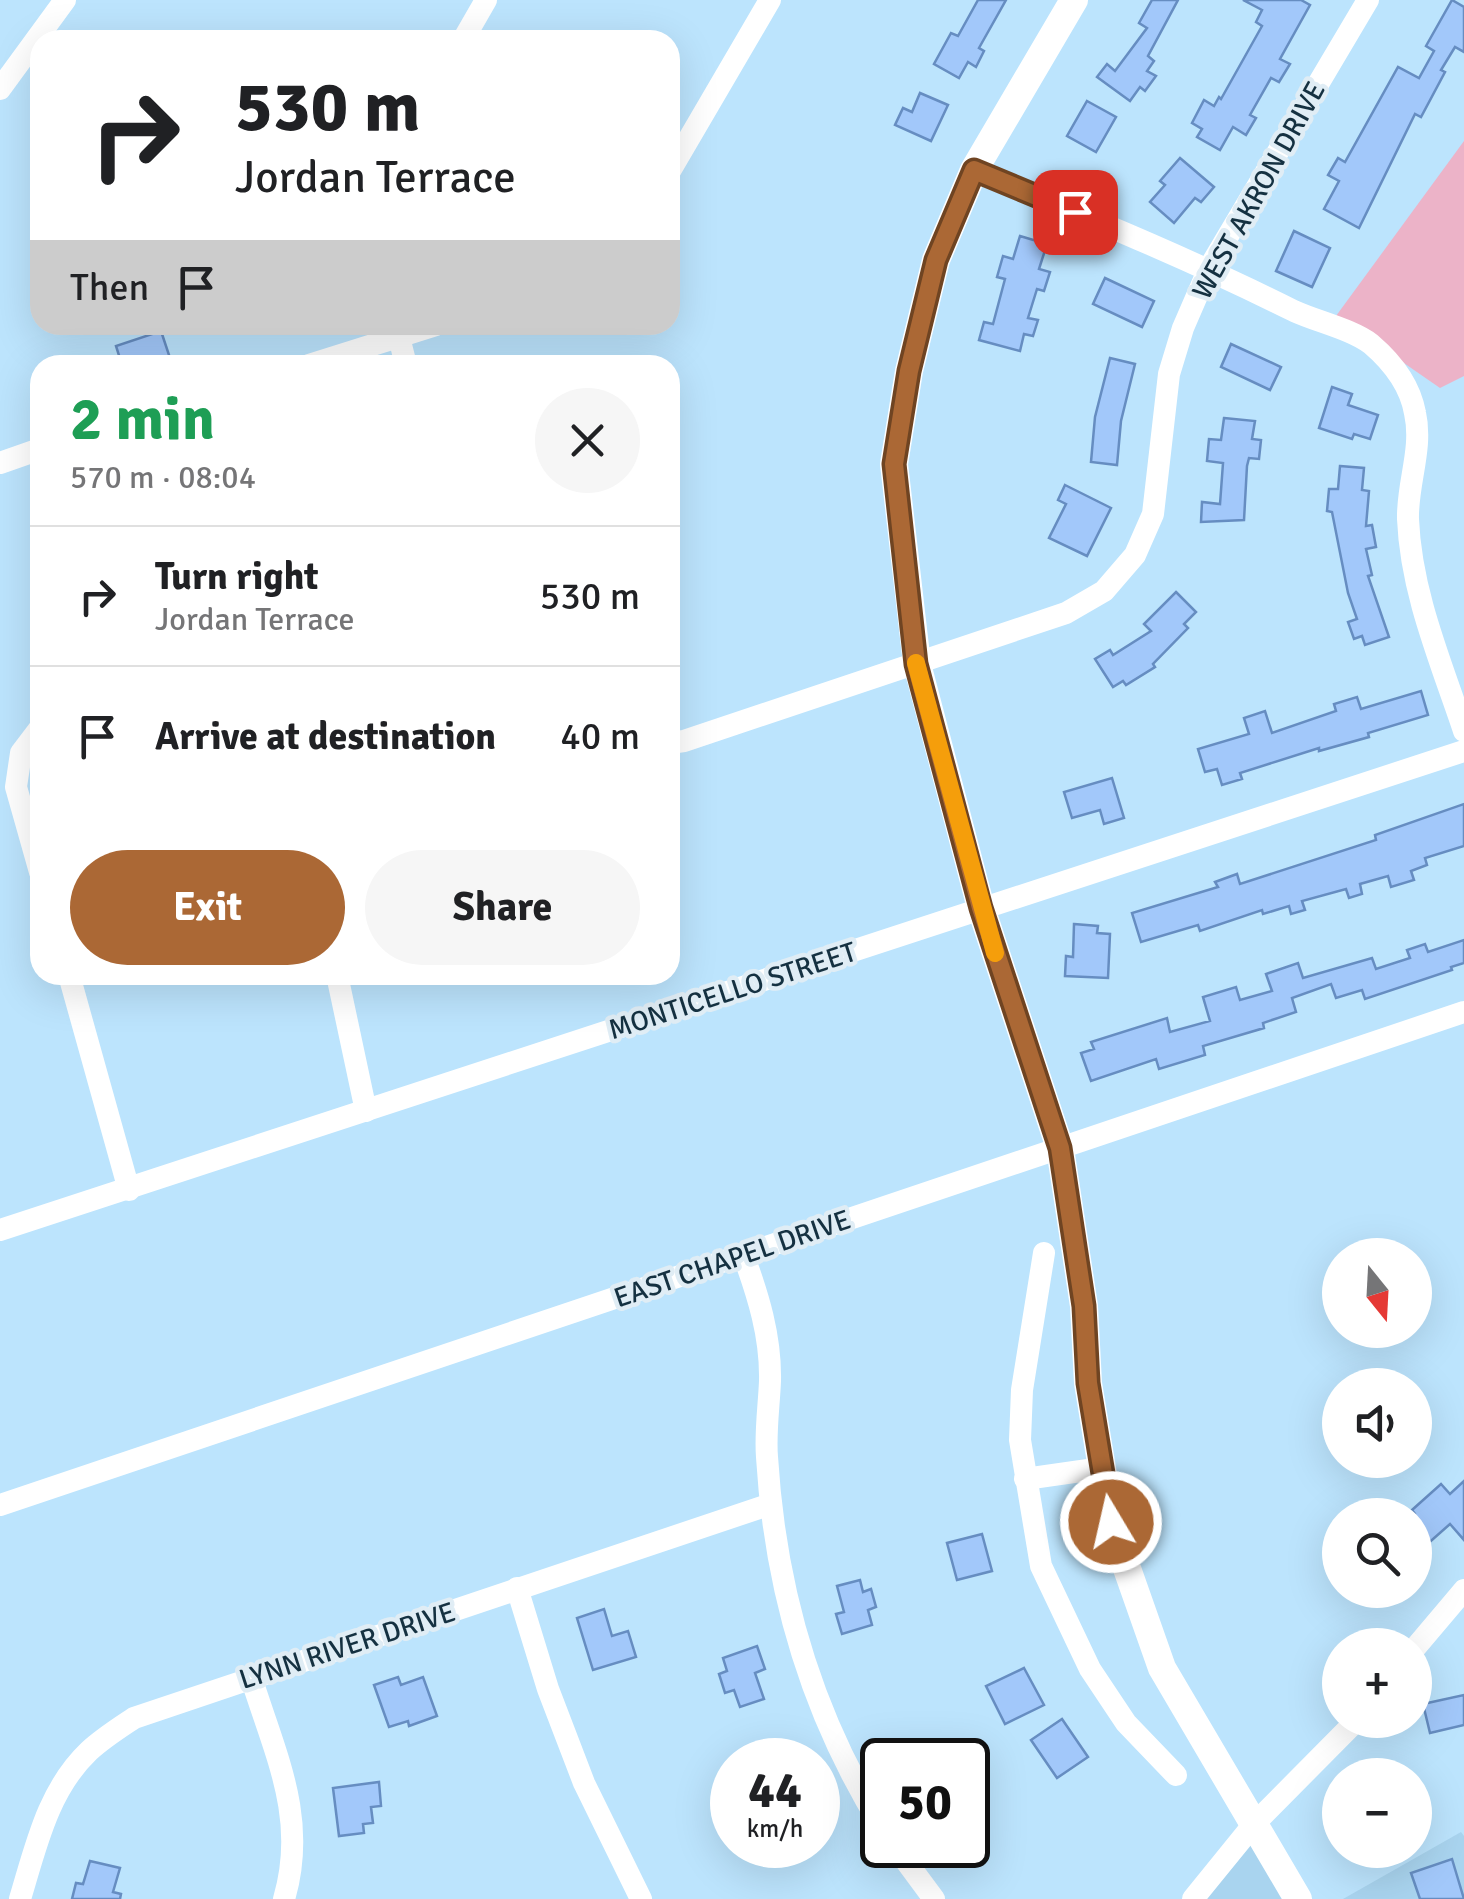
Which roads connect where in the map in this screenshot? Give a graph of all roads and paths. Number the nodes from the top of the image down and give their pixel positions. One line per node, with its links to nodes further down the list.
1 (64, 0): 6 (street)
2 (486, 0): 7 (street)
3 (770, 0): 10 (street)
4 (1074, 0): 11 (main road)
5 (1368, 0): 12 (street, WEST AKRON DRIVE)
6 (42, 30)
7 (469, 30)
8 (30, 47): 9 (street)
9 (0, 89)
10 (680, 154)
11 (974, 170): 12 (street); 17 (main road)
12 (1210, 268): 17 (street, WEST AKRON DRIVE); 18 (street)
13 (387, 335): 14 (street)
14 (335, 355)
15 (30, 452): 16 (street)
16 (0, 463)
17 (916, 664): 20 (street, WEST AKRON DRIVE); 23 (main road)
18 (1464, 732)
19 (30, 741): 22 (street)
20 (680, 741)
21 (1464, 751): 23 (street, MONTICELLO STREET)
22 (30, 837)
23 (981, 908): 27 (street, MONTICELLO STREET); 28 (main road)
24 (72, 985): 29 (street)
25 (339, 985): 27 (street)
26 (1464, 1012): 28 (street, EAST CHAPEL DRIVE)
27 (366, 1110): 29 (street, MONTICELLO STREET)
28 (1060, 1148): 32 (street, EAST CHAPEL DRIVE); 33 (main road)
29 (129, 1190): 30 (street, MONTICELLO STREET)
30 (0, 1230)
31 (1044, 1253): 34 (street)
32 (743, 1254): 35 (street); 36 (street, EAST CHAPEL DRIVE)
33 (1102, 1468): 34 (street); 46 (main road)
34 (1025, 1479): 44 (street)
35 (771, 1504): 37 (street, LYNN RIVER DRIVE); 45 (street)
36 (0, 1505)
37 (517, 1588): 42 (street, LYNN RIVER DRIVE); 50 (street)
38 (1464, 1590): 39 (street)
39 (1446, 1611): 40 (street); 41 (street)
40 (1464, 1627)
41 (1432, 1628)
42 (251, 1677): 48 (street, LYNN RIVER DRIVE); 49 (street)
43 (1338, 1738): 46 (street)
44 (1176, 1776)
45 (860, 1792)
46 (1253, 1825): 52 (street); 53 (main road)
47 (911, 1868): 51 (street)
48 (20, 1899)
49 (284, 1899)
50 (641, 1899)
51 (934, 1899)
52 (1193, 1899)
53 (1298, 1899)

